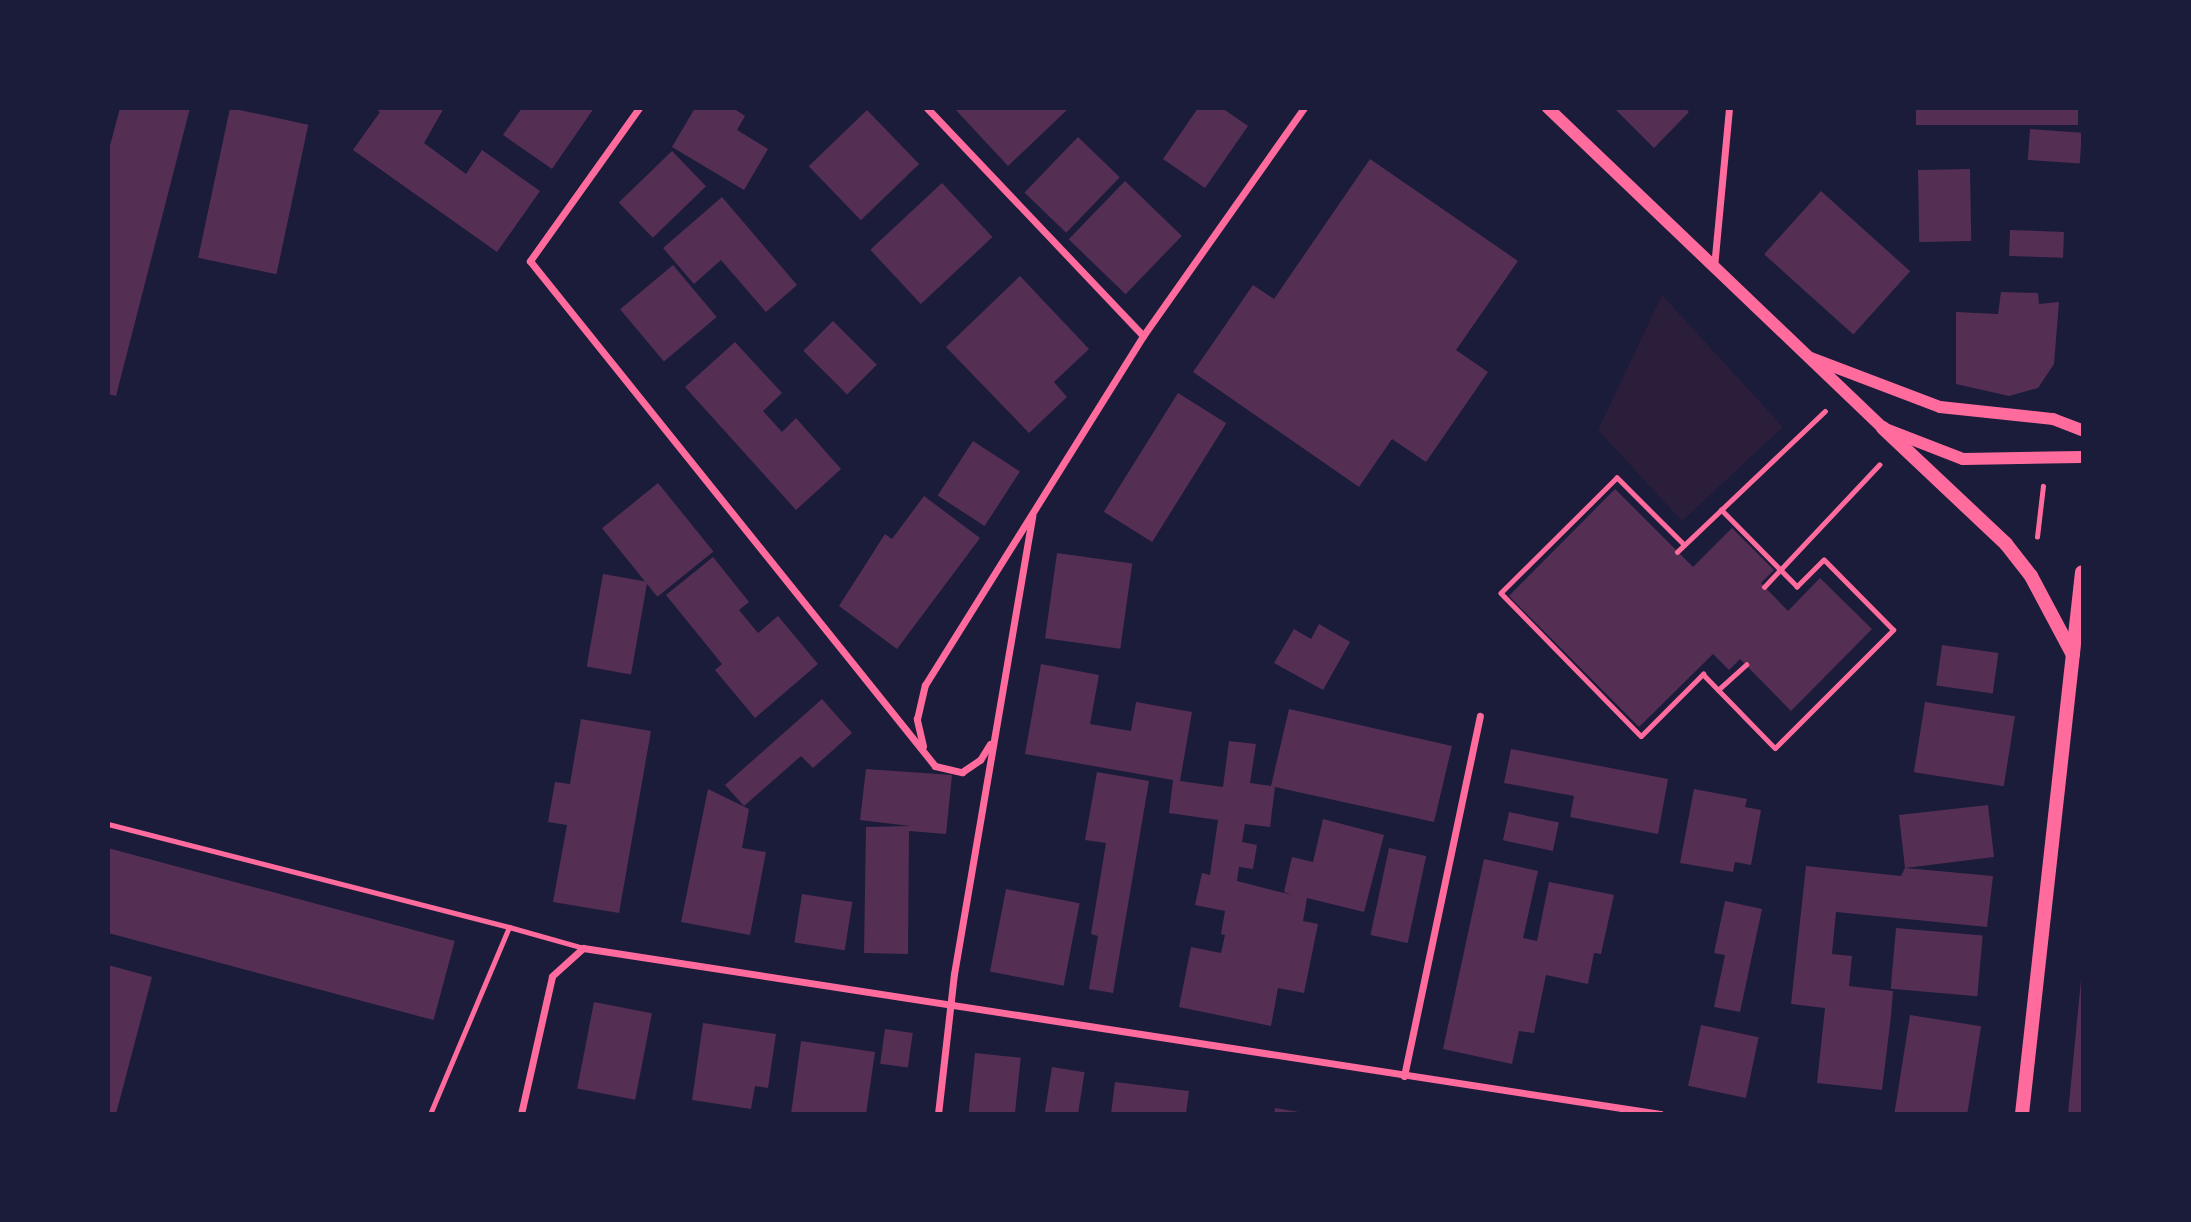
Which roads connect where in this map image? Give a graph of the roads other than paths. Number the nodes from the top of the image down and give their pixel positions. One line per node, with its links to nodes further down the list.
1 (639, 108): 17 (street)
2 (927, 108): 7 (street)
3 (1304, 108): 7 (street)
4 (1548, 108): 6 (street)
5 (1728, 108): 6 (street)
6 (1714, 268): 8 (street)
7 (1143, 336): 12 (street)
8 (1800, 353): 9 (street); 10 (street)
9 (1883, 428): 11 (street); 14 (main road)
10 (2082, 430)
11 (2082, 457)
12 (1033, 510): 16 (street); 17 (street)
13 (2082, 572): 14 (main road)
14 (2073, 657): 27 (main road)
15 (1480, 716): 22 (street)
16 (990, 744): 17 (street); 21 (street)
17 (923, 750)
18 (108, 824): 19 (lane)
19 (509, 928): 20 (lane); 23 (lane)
20 (583, 948): 21 (street); 24 (street)
21 (950, 1003): 22 (street); 25 (street)
22 (1404, 1076): 26 (street)
23 (430, 1114)
24 (521, 1114)
25 (938, 1114)
26 (1660, 1114)
27 (2022, 1114)

